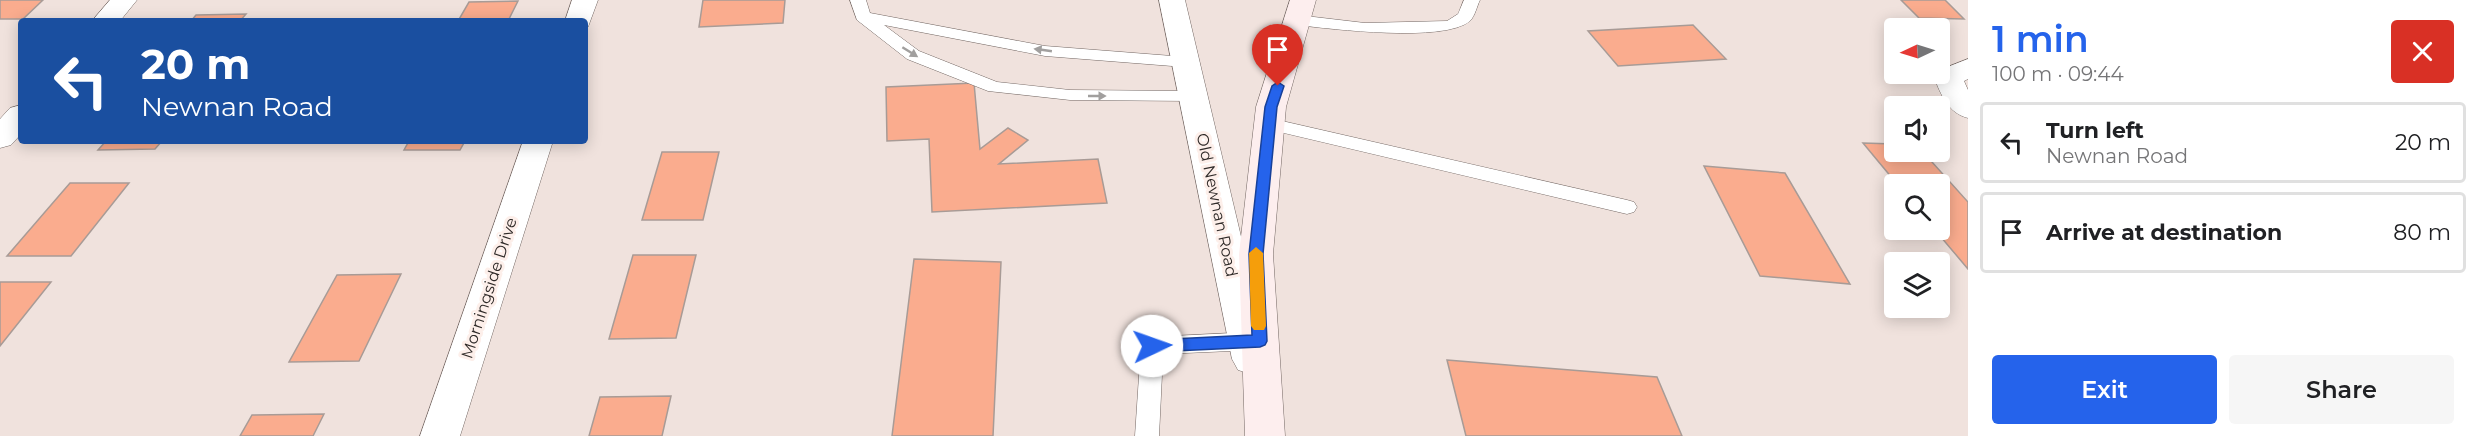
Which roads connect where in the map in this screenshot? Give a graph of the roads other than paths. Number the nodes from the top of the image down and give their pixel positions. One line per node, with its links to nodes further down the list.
1 (124, 0): 7 (street)
2 (585, 0): 8 (street)
3 (1172, 0): 9 (street, Old Newnan Road)
4 (1472, 0): 6 (lane)
5 (861, 8): 9 (lane, one-way to 5); 11 (lane, one-way to 11)
6 (1300, 10): 14 (main road)
7 (108, 18)
8 (579, 18)
9 (1185, 62): 11 (street, Old Newnan Road)
10 (1968, 68): 12 (street)
11 (1193, 96): 18 (street, Old Newnan Road)
12 (1968, 109)
13 (18, 118): 15 (street)
14 (1269, 124): 17 (lane); 18 (main road)
15 (0, 138)
16 (537, 144): 20 (street, Morningside Drive)
17 (1627, 207)
18 (1253, 341): 19 (main road); 21 (lane)
19 (1263, 423)
20 (440, 436)
21 (1147, 436)

